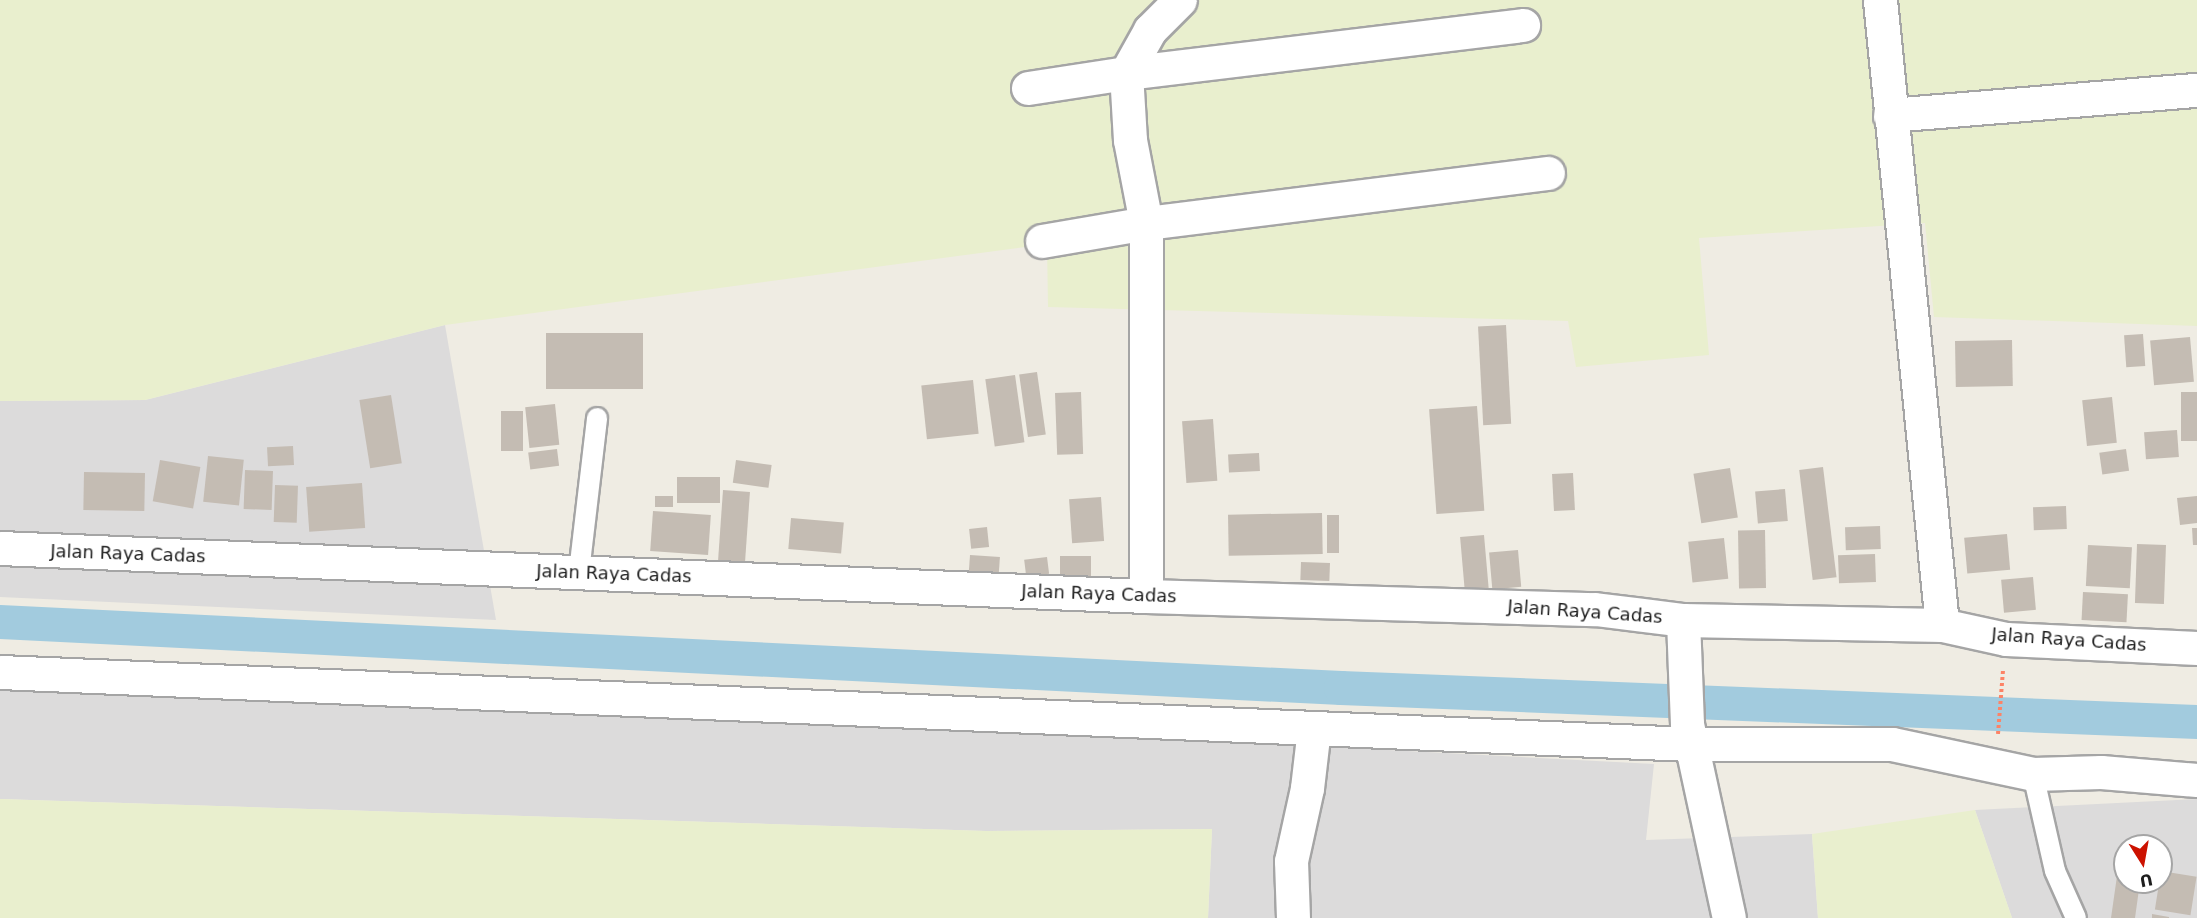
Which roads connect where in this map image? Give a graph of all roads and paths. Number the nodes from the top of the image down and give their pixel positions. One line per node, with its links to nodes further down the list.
1 (1180, 0): 4 (street)
2 (1880, 0): 7 (street)
3 (1523, 25): 4 (street)
4 (1126, 73): 5 (street); 9 (street)
5 (1028, 88)
6 (2197, 90): 7 (street)
7 (1890, 115): 16 (street)
8 (1548, 173): 9 (street)
9 (1146, 223): 10 (street); 14 (street)
10 (1042, 241)
11 (597, 418): 13 (lane)
12 (0, 548): 13 (street, Jalan Raya Cadas)
13 (579, 573): 14 (street, Jalan Raya Cadas)
14 (1146, 596): 15 (street, Jalan Raya Cadas)
15 (1683, 620): 16 (street, Jalan Raya Cadas); 21 (street)
16 (1942, 625): 17 (street, Jalan Raya Cadas)
17 (2197, 648)
18 (2003, 668): 22 (path)
19 (0, 672): 20 (street)
20 (1314, 728): 21 (street); 25 (street)
21 (1690, 734): 23 (street); 26 (street)
22 (1998, 744)
23 (2033, 774): 24 (street); 27 (lane)
24 (2197, 780)
25 (1293, 918)
26 (1729, 918)
27 (2076, 918)

